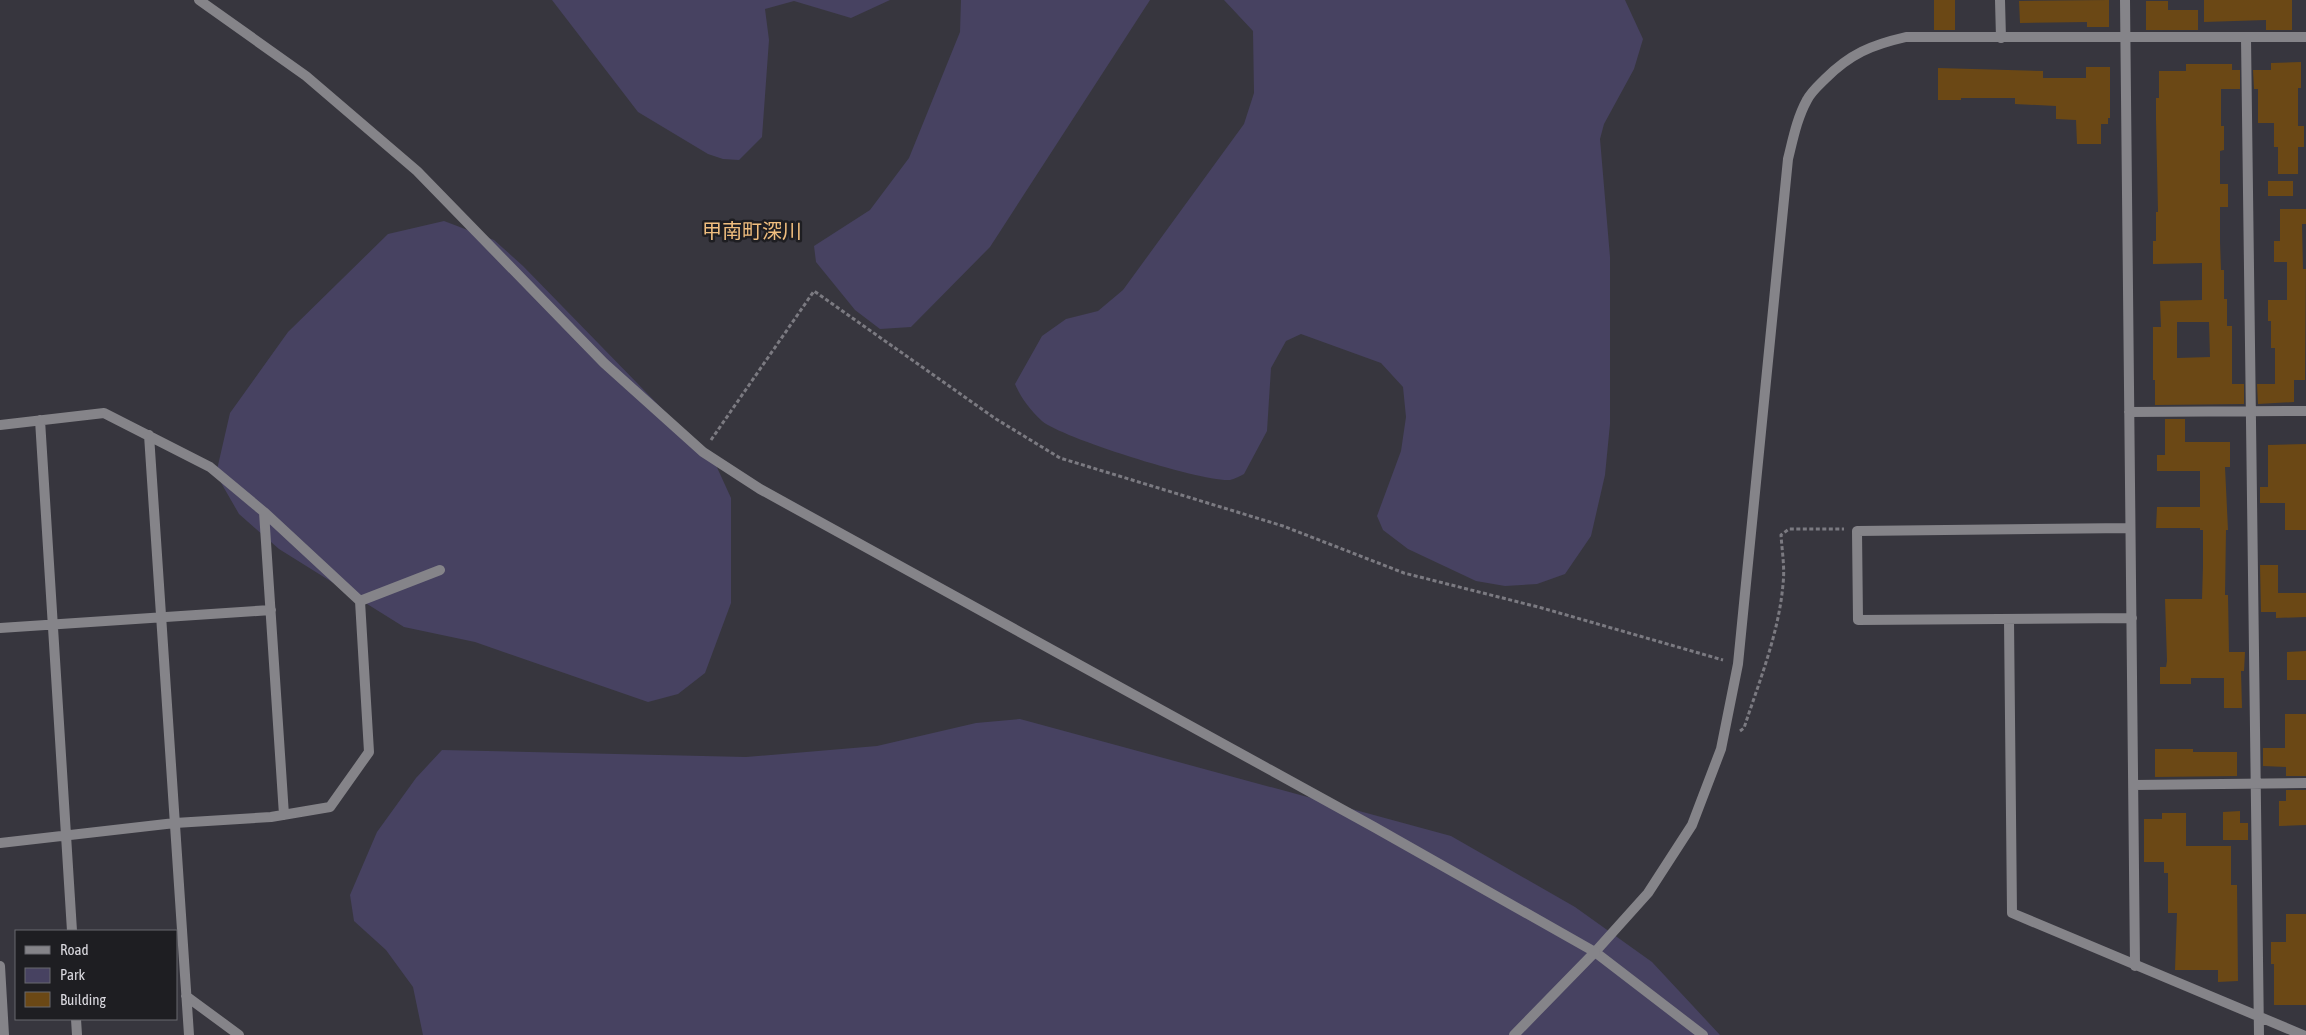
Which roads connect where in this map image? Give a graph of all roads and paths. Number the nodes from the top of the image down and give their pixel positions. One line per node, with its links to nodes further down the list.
1 (199, 0): 14 (street)
2 (2000, 0): 6 (street)
3 (2125, 0): 4 (street)
4 (2125, 37): 6 (street); 7 (street); 9 (street)
5 (2306, 37): 7 (street)
6 (2000, 38): 26 (street)
7 (2246, 38): 10 (street)
8 (2306, 411): 10 (street)
9 (2129, 412): 10 (street); 16 (street)
10 (2251, 412): 29 (street)
11 (40, 420): 12 (street); 13 (street); 24 (street)
12 (0, 425)
13 (149, 435): 15 (street); 21 (street)
14 (702, 452): 26 (path); 36 (street)
15 (264, 512): 19 (street); 20 (street)
16 (2130, 528): 17 (street); 22 (street)
17 (1857, 530): 23 (street); 27 (path)
18 (440, 570): 19 (street)
19 (360, 601): 31 (street)
20 (271, 610): 21 (street); 31 (street)
21 (161, 616): 24 (street); 32 (street)
22 (2132, 618): 23 (street); 30 (street)
23 (2009, 620): 38 (street)
24 (53, 624): 25 (street); 33 (street)
25 (0, 628)
26 (1738, 664): 27 (street)
27 (1723, 742): 36 (street)
28 (2306, 783): 29 (street)
29 (2256, 784): 30 (street); 40 (street)
30 (2134, 785): 38 (street)
31 (284, 815): 32 (street)
32 (176, 823): 33 (street); 39 (street)
33 (66, 836): 34 (street); 35 (street)
34 (0, 843)
35 (72, 930)
36 (1595, 952): 46 (street); 47 (street)
37 (0, 966): 42 (street)
38 (2135, 966): 40 (street)
39 (186, 996): 44 (street); 45 (street)
40 (2259, 1016): 48 (street); 49 (street)
41 (76, 1020): 43 (street)
42 (4, 1035)
43 (77, 1035)
44 (189, 1035)
45 (238, 1035)
46 (1514, 1035)
47 (1704, 1035)
48 (2259, 1035)
49 (2303, 1035)

